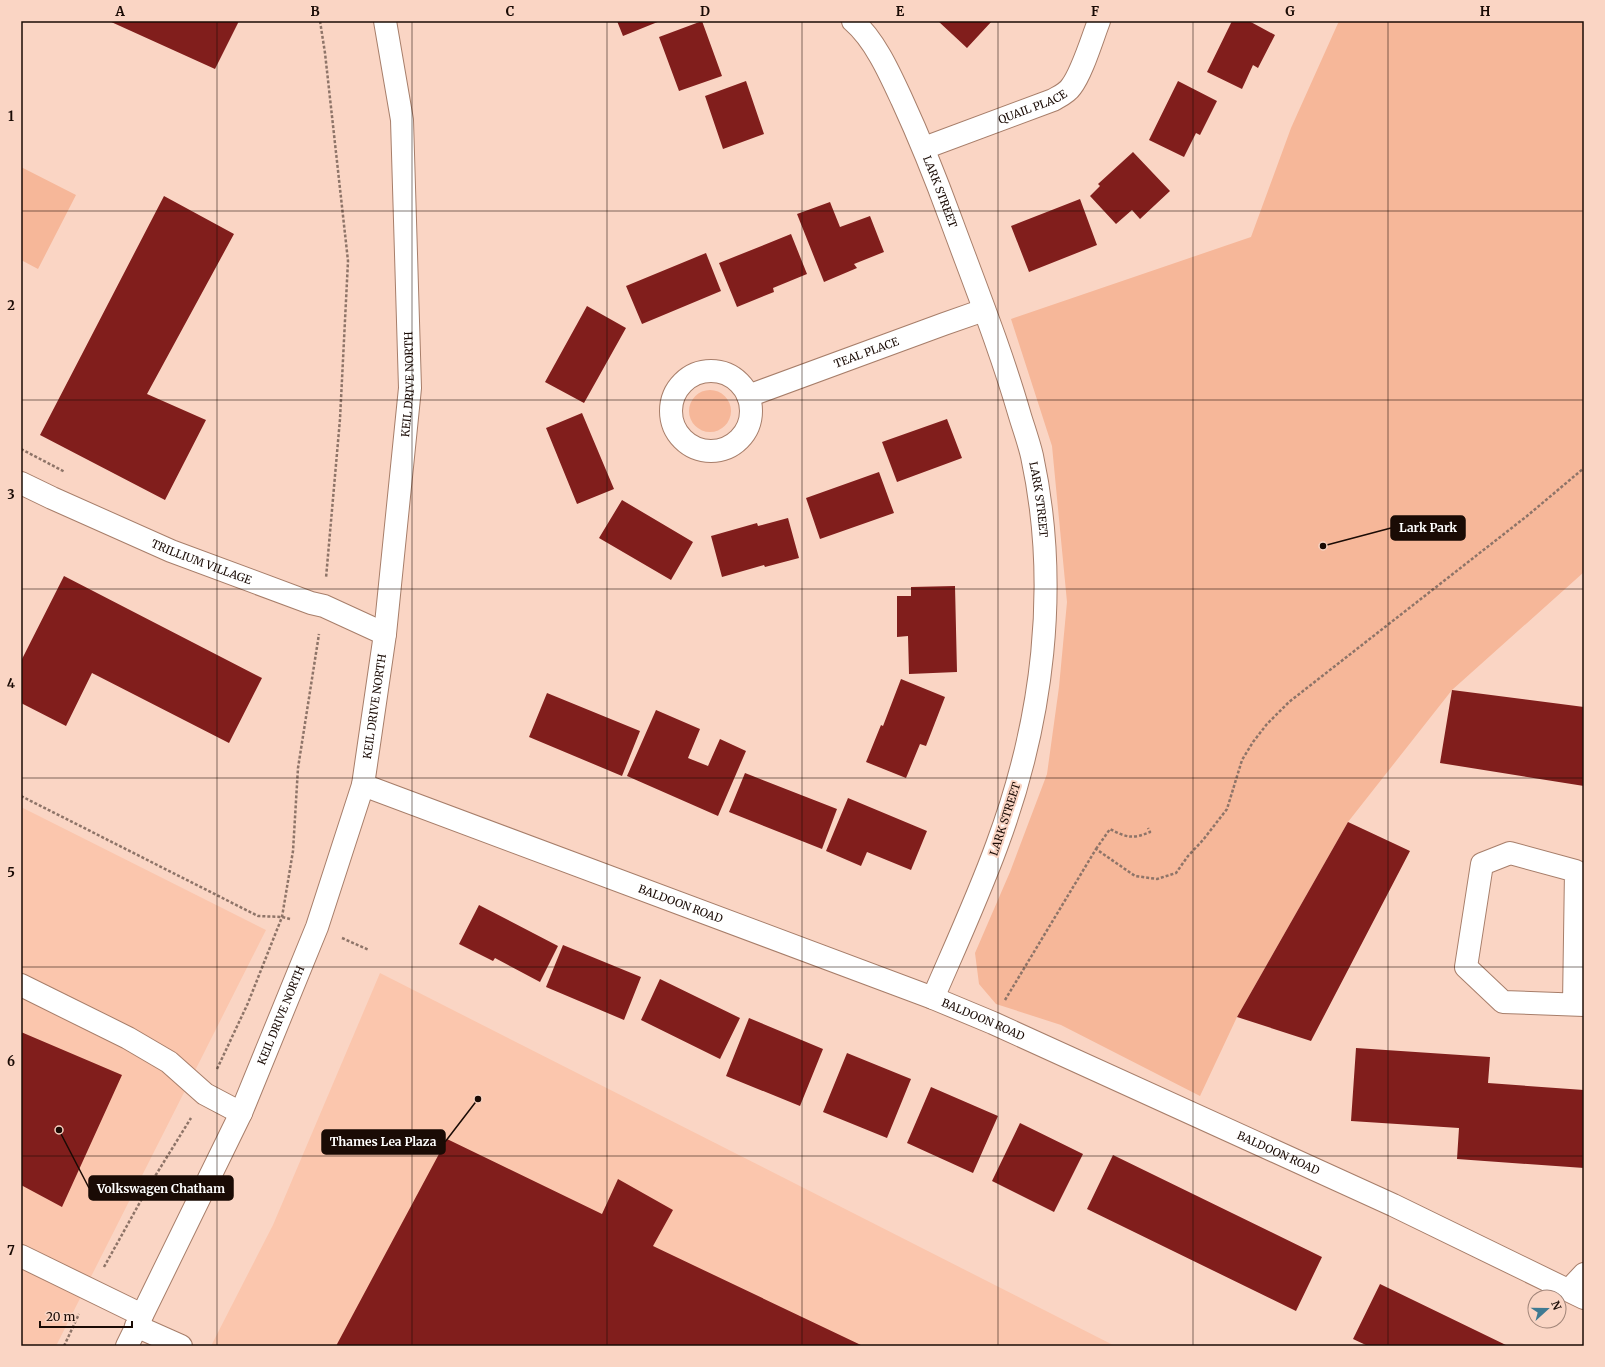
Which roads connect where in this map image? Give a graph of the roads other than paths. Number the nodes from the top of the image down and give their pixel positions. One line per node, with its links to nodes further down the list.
1 (385, 21): 8 (street, KEIL DRIVE NORTH)
2 (853, 21): 4 (street, LARK STREET)
3 (1100, 21): 4 (street, QUAIL PLACE)
4 (924, 148): 5 (street, LARK STREET)
5 (984, 310): 6 (street, TEAL PLACE); 11 (street, LARK STREET)
6 (748, 396)
7 (21, 483): 8 (street, TRILLIUM VILLAGE)
8 (385, 634): 9 (street, KEIL DRIVE NORTH)
9 (363, 785): 11 (street, BALDOON ROAD); 13 (street, KEIL DRIVE NORTH)
10 (21, 985): 13 (street)
11 (933, 998): 16 (street, BALDOON ROAD)
12 (1579, 1005): 12 (street)
13 (241, 1114): 17 (street, KEIL DRIVE NORTH)
14 (21, 1256): 17 (street)
15 (1584, 1274): 16 (street)
16 (1577, 1294)
17 (139, 1321): 18 (street, KEIL DRIVE NORTH); 19 (street)
18 (127, 1346)
19 (182, 1346)

